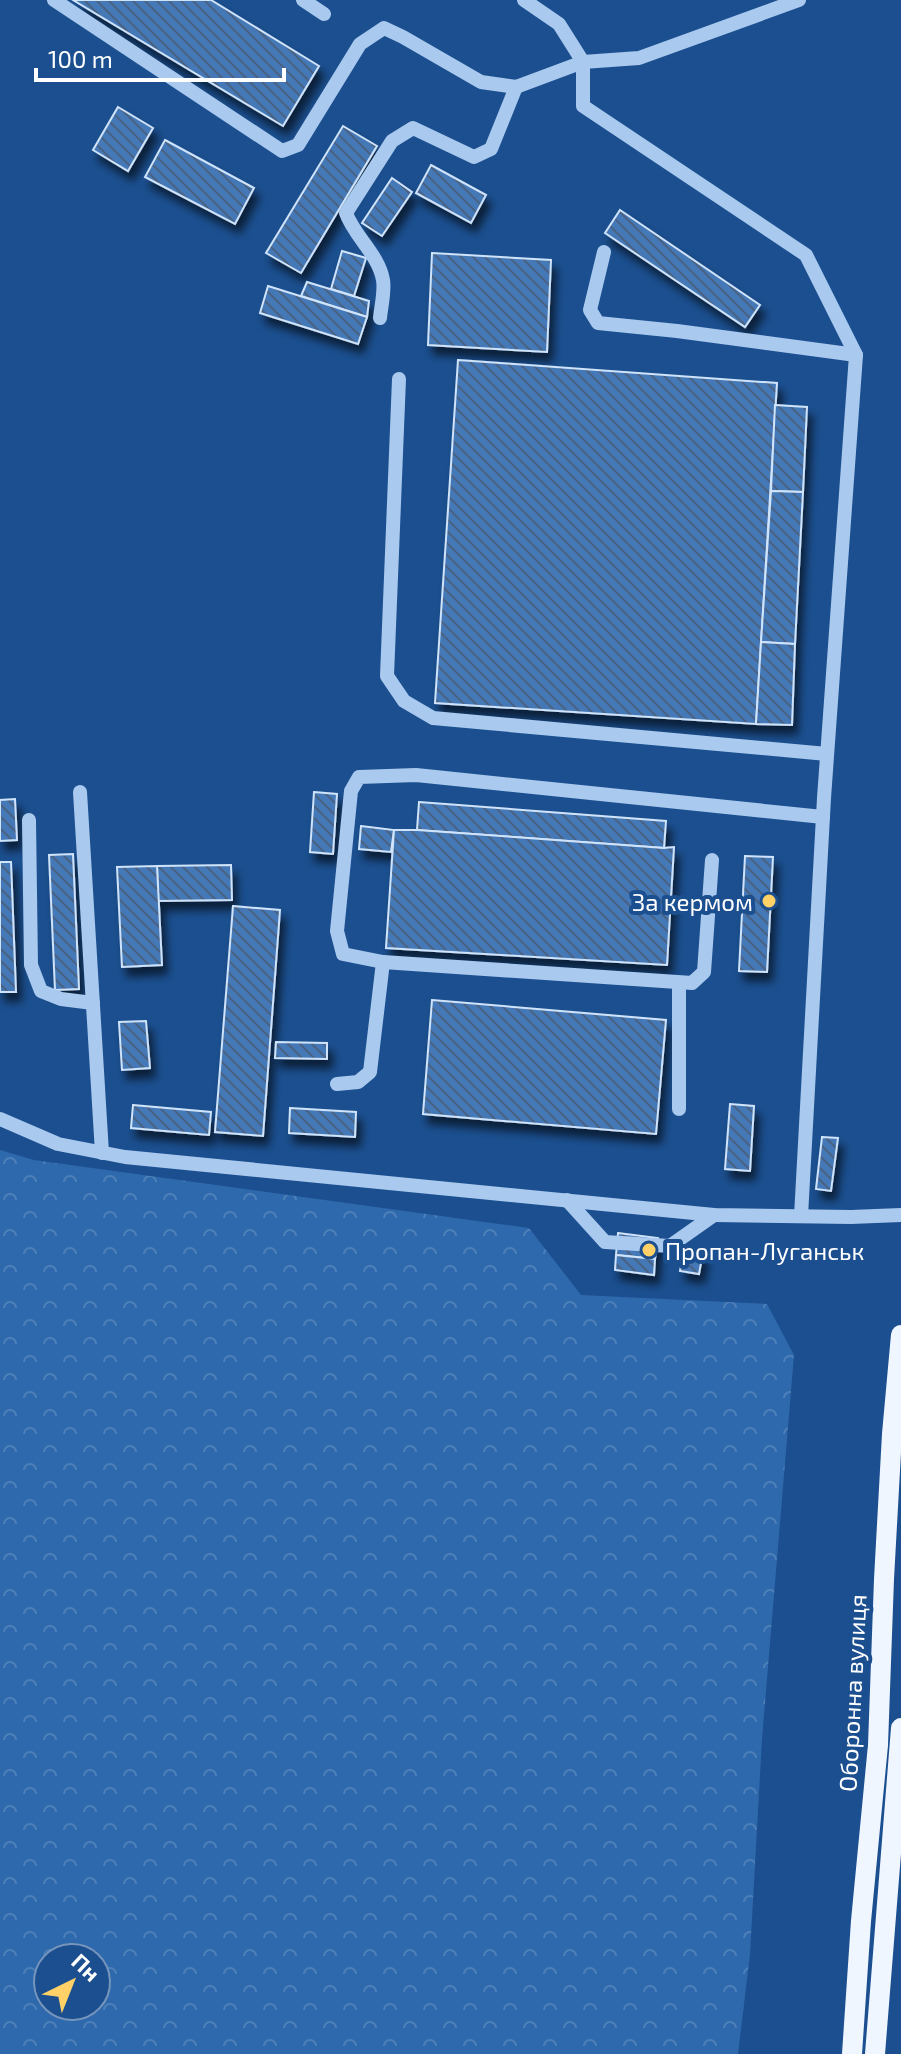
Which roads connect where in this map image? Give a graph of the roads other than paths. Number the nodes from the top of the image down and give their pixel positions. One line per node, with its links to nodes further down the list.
1 (54, 0): 7 (street)
2 (303, 0): 5 (street)
3 (524, 0): 6 (street)
4 (799, 0): 6 (street)
5 (324, 14)
6 (583, 62): 7 (street); 10 (street)
7 (516, 87): 9 (street)
8 (604, 252): 10 (street)
9 (380, 318)
10 (856, 355): 12 (street)
11 (399, 379): 12 (street)
12 (827, 754): 14 (street)
13 (80, 792): 19 (street)
14 (823, 817): 17 (street); 27 (street)
15 (29, 820): 19 (street)
16 (712, 860): 18 (street)
17 (383, 962): 18 (street); 20 (street)
18 (679, 983): 21 (street)
19 (93, 1003): 23 (street)
20 (337, 1084)
21 (679, 1109)
22 (0, 1119): 23 (street)
23 (102, 1153): 24 (street)
24 (567, 1200): 25 (street); 25 (street)
25 (714, 1215): 27 (street)
26 (901, 1215): 27 (street)
27 (801, 1216)
28 (901, 1335): 31 (main road, Оборонна вулиця)
29 (901, 1728): 30 (main road, Оборонна вулиця)
30 (893, 1911): 32 (main road, Оборонна вулиця)
31 (852, 2054)
32 (875, 2054)

